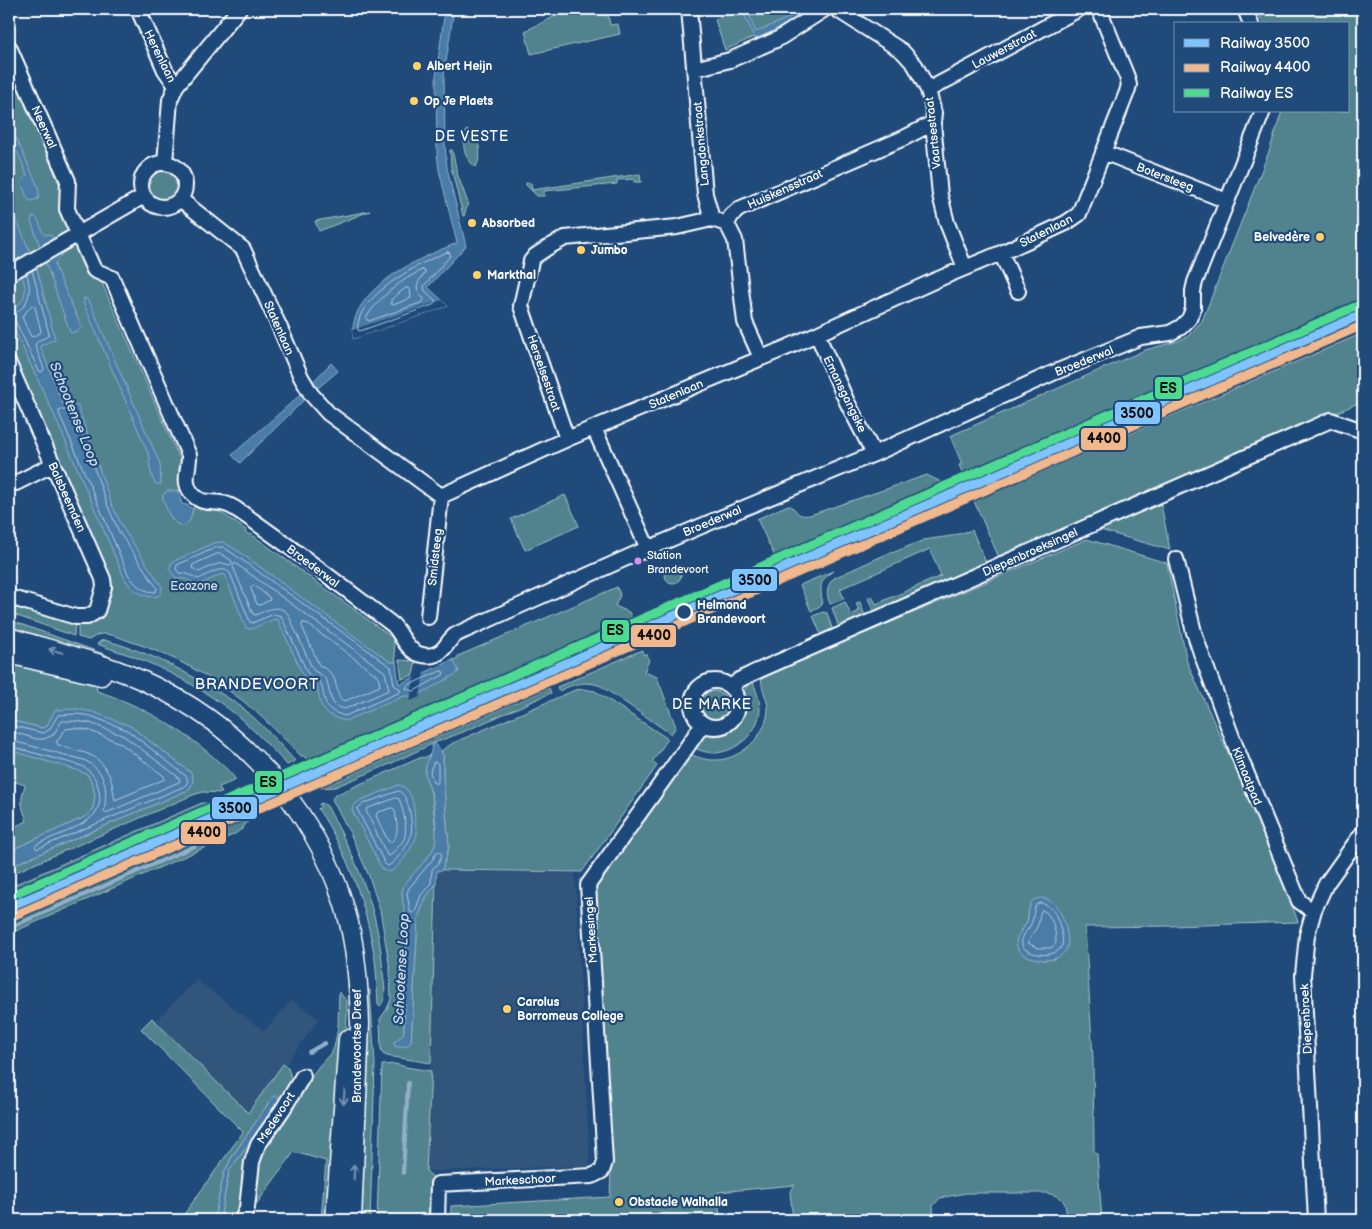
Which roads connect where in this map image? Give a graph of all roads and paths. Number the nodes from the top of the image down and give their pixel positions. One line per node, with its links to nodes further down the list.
1 (138, 9): 12 (street, Herenlaan)
2 (239, 9): 12 (street)
3 (689, 9): 11 (street, Langdonkstraat)
4 (825, 9): 11 (street)
5 (836, 9): 13 (street, Vaartsestraat)
6 (1079, 9): 13 (street, Lauwerstraat)
7 (1099, 9): 16 (street, Statenlaan)
8 (1245, 9): 9 (street)
9 (1250, 22)
10 (9, 47): 23 (street, Neerwal)
11 (694, 69): 21 (street, Langdonkstraat)
12 (176, 86): 17 (street, Herenlaan)
13 (928, 90): 15 (street, Vaartsestraat)
14 (1263, 112): 20 (street, Broederwal)
15 (933, 123): 22 (street, Huiskensstraat); 25 (street, Vaartsestraat)
16 (1103, 152): 20 (street, Botersteeg); 24 (street, Statenlaan)
17 (165, 163): 18 (street); 19 (street)
18 (144, 196): 19 (street); 23 (street)
19 (180, 200): 37 (street, Statenlaan)
20 (1227, 201): 34 (street, Broederwal)
21 (712, 219): 22 (street); 33 (street, Herselsestraat)
22 (727, 224): 29 (street)
23 (78, 234): 26 (street); 38 (street, Broederwal)
24 (1001, 253): 25 (street, Statenlaan); 27 (street)
25 (965, 268): 28 (street, Statenlaan)
26 (13, 272)
27 (1018, 291)
28 (817, 334): 29 (street, Statenlaan); 34 (street, Emansgangske)
29 (760, 358): 31 (street, Statenlaan)
30 (9, 364): 35 (street, Balsbeemden)
31 (594, 428): 33 (street, Statenlaan); 38 (street)
32 (1363, 431): 44 (street, Diepenbroeksingel)
33 (567, 439): 37 (street, Statenlaan)
34 (874, 454): 38 (street, Broederwal)
35 (52, 465): 36 (street); 40 (street, Balsbeemden)
36 (9, 484)
37 (441, 496): 41 (street, Smidsteeg)
38 (648, 549)
39 (1176, 558): 47 (street, Klimaatpad)
40 (9, 597)
41 (428, 617)
42 (9, 637): 52 (main road, Brandevoortse Dreef, one-way to 42)
43 (9, 654): 51 (main road, Brandevoortse Dreef, one-way to 51)
44 (731, 688): 45 (street); 45 (street)
45 (703, 725): 49 (street, Markesingel)
46 (1363, 832): 47 (street, Diepenbroek)
47 (1314, 910): 54 (street, Diepenbroek)
48 (303, 1076): 50 (street, Medevoort)
49 (602, 1171): 53 (street, Markeschoor)
50 (242, 1220)
51 (335, 1220)
52 (352, 1220)
53 (437, 1220)
54 (1316, 1220)

